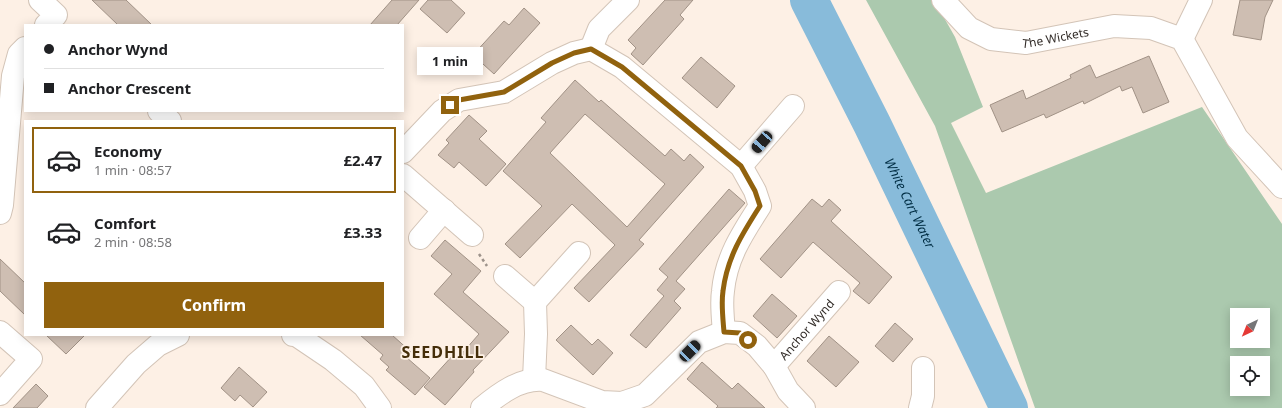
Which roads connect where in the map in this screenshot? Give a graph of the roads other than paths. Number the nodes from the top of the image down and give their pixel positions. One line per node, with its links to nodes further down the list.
1 (40, 0): 5 (street)
2 (628, 0): 8 (street)
3 (943, 0): 6 (street, The Wickets)
4 (1201, 0): 6 (street)
5 (56, 22)
6 (1182, 39): 15 (street)
7 (24, 49): 17 (street)
8 (591, 49): 12 (street); 13 (street)
9 (793, 106): 13 (street)
10 (161, 112): 11 (street)
11 (169, 120)
12 (404, 151)
13 (741, 166): 25 (street)
14 (404, 176): 16 (street)
15 (1282, 187)
16 (444, 210): 18 (street); 19 (street)
17 (0, 213)
18 (472, 234)
19 (420, 238)
20 (579, 253): 23 (street)
21 (505, 276): 23 (street)
22 (839, 292): 28 (street, Anchor Wynd)
23 (535, 302): 30 (street)
24 (0, 332): 31 (street)
25 (724, 332): 28 (street, Anchor Wynd); 32 (street)
26 (176, 336): 33 (street)
27 (297, 336): 34 (street)
28 (774, 366): 36 (street, Anchor Wynd)
29 (923, 368): 37 (street)
30 (534, 379): 32 (street); 35 (street)
31 (0, 394)
32 (650, 402)
33 (97, 408)
34 (380, 408)
35 (482, 408)
36 (804, 408)
37 (920, 408)

